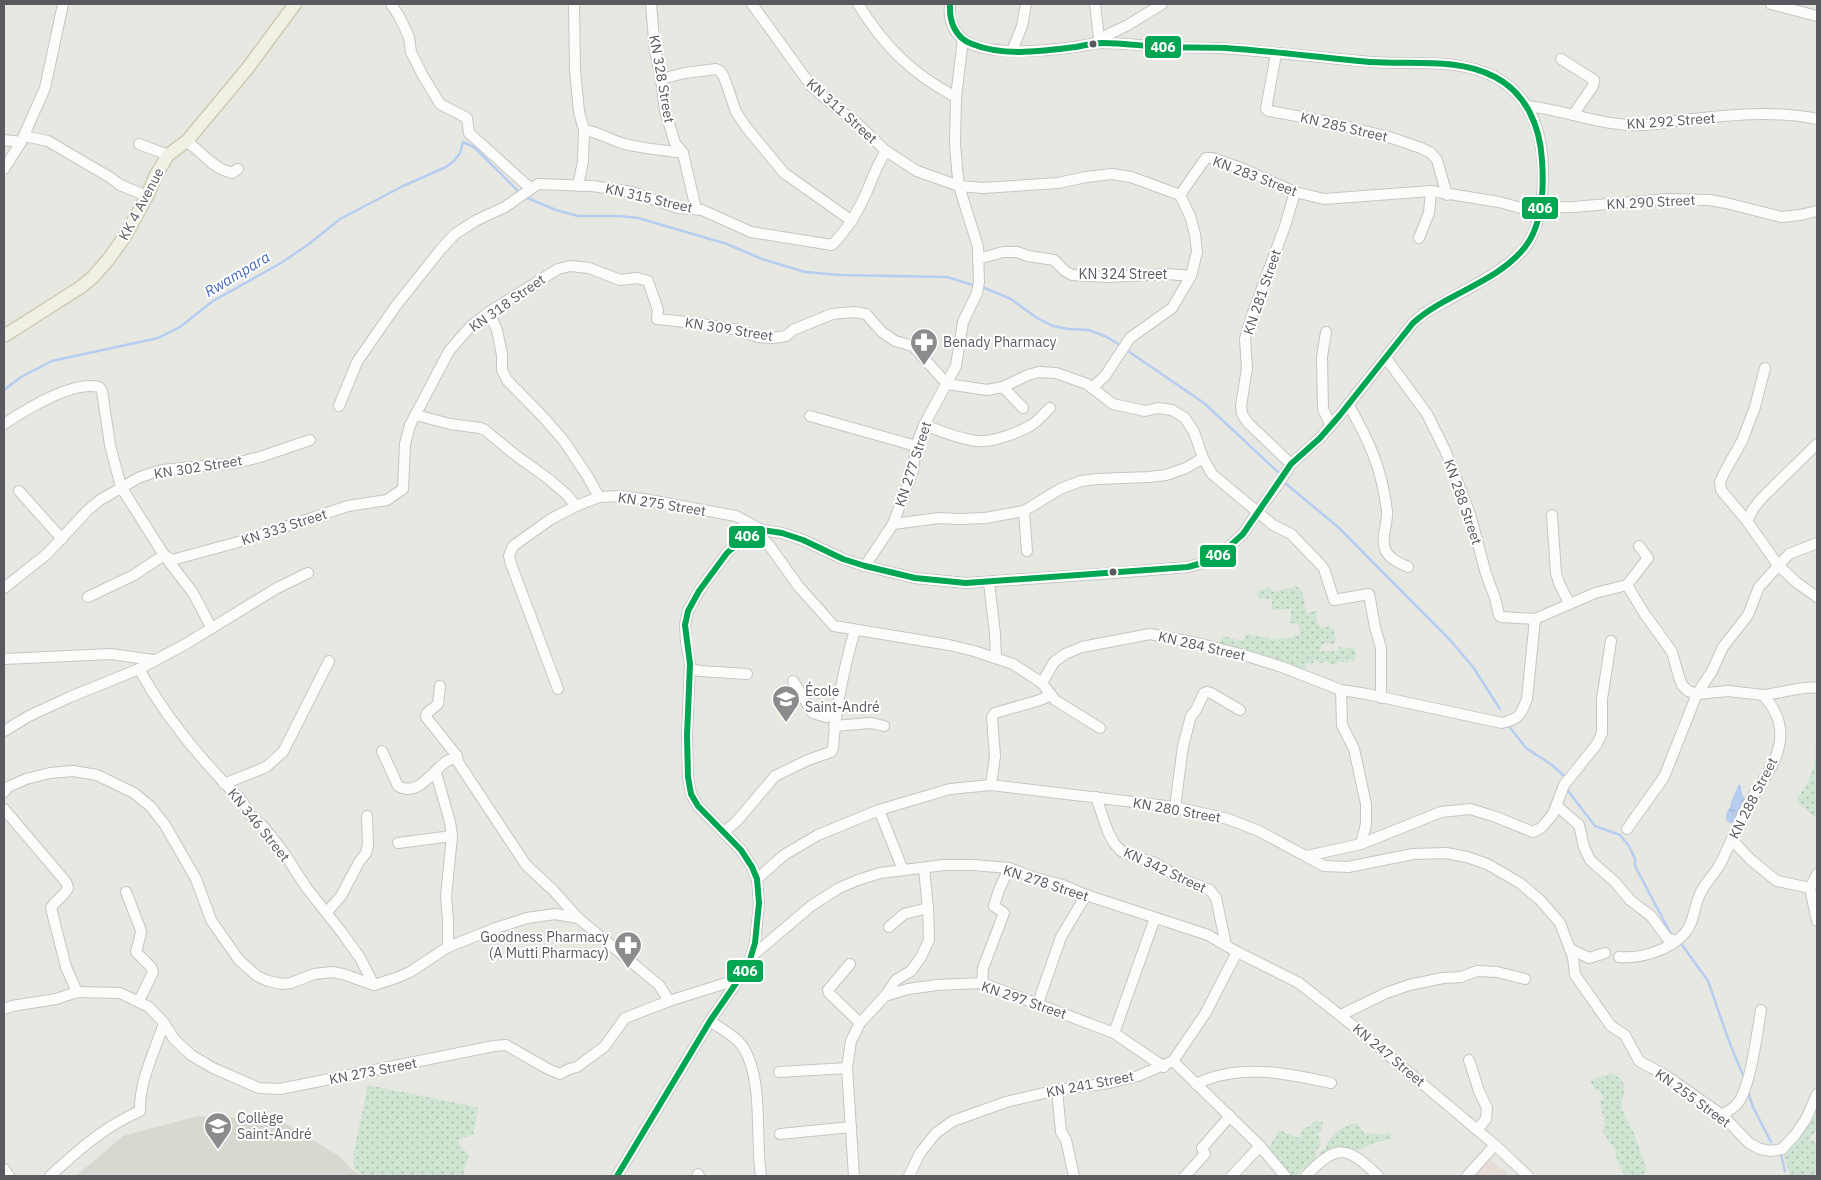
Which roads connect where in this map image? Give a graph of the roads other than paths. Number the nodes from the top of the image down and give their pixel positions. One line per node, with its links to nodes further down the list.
1 (64, 4): 26 (street)
2 (296, 4): 28 (main road, KK 4 Avenue)
3 (390, 4): 37 (street)
4 (574, 4): 25 (street)
5 (651, 4): 20 (street, KN 328 Street)
6 (752, 4): 13 (street, KN 311 Street)
7 (858, 4): 21 (street)
8 (950, 4): 15 (street)
9 (1026, 4): 17 (street)
10 (1096, 4): 16 (street)
11 (1162, 4): 16 (street)
12 (1771, 4): 14 (street)
13 (761, 9): 30 (street, KN 311 Street)
14 (1817, 16)
15 (962, 39): 17 (street); 21 (street, KN 277 Street)
16 (1098, 41): 17 (street); 18 (street)
17 (1012, 51)
18 (1276, 54): 22 (street); 41 (street, KN 285 Street)
19 (1561, 59): 23 (street)
20 (661, 79): 31 (street, KN 328 Street); 46 (street)
21 (956, 96): 36 (street, KN 277 Street)
22 (1527, 106): 23 (street, KN 292 Street); 43 (street)
23 (1573, 115): 24 (street, KN 292 Street)
24 (1817, 119)
25 (584, 130): 31 (street); 35 (street)
26 (22, 139): 27 (street); 33 (street); 42 (street)
27 (4, 140)
28 (187, 141): 32 (main road, KK 4 Avenue); 34 (street)
29 (139, 144): 32 (street)
30 (886, 151): 36 (street, KN 311 Street); 46 (street, KN 315 Street)
31 (683, 153): 44 (street, KN 328 Street)
32 (168, 155): 42 (main road, KK 4 Avenue)
33 (4, 170)
34 (238, 170)
35 (578, 186): 37 (street, KN 315 Street); 44 (street, KN 315 Street)
36 (959, 186): 40 (street); 48 (street, KN 277 Street)
37 (530, 188): 60 (street, KN 315 Street)
38 (1431, 191): 39 (street, KN 283 Street); 41 (street, KN 283 Street); 47 (street)
39 (1295, 192): 40 (street, KN 283 Street); 72 (street, KN 281 Street)
40 (1180, 195): 49 (street)
41 (1447, 195): 43 (street, KN 283 Street)
42 (147, 196): 53 (main road, KK 4 Avenue)
43 (1542, 206): 45 (street, KN 290 Street); 54 (street)
44 (696, 209): 46 (street, KN 315 Street)
45 (1817, 211)
46 (852, 221)
47 (1418, 238)
48 (978, 259): 49 (street, KN 324 Street); 56 (street, KN 277 Street)
49 (1190, 276): 58 (street)
50 (489, 312): 51 (street, KN 318 Street); 63 (street, KN 318 Street); 76 (street)
51 (657, 319): 56 (street, KN 309 Street)
52 (1326, 332): 67 (street)
53 (4, 336)
54 (1386, 358): 59 (street); 99 (street, KN 288 Street)
55 (1765, 368): 81 (street)
56 (947, 384): 57 (street); 66 (street, KN 277 Street)
57 (1003, 387): 58 (street); 61 (street)
58 (1092, 388): 71 (street)
59 (1348, 404): 67 (street); 91 (street)
60 (339, 406)
61 (1023, 408)
62 (1050, 408): 66 (street)
63 (416, 415): 74 (street, KN 318 Street); 77 (street)
64 (810, 416): 70 (street)
65 (4, 424): 73 (street)
66 (924, 425): 70 (street, KN 277 Street)
67 (1330, 426): 72 (street)
68 (310, 440): 73 (street, KN 302 Street)
69 (1817, 444): 81 (street)
70 (916, 446): 82 (street, KN 277 Street)
71 (1203, 458): 78 (street); 79 (street)
72 (1291, 464): 79 (street)
73 (122, 487): 84 (street, KN 302 Street); 88 (street)
74 (403, 489): 88 (street, KN 333 Street)
75 (20, 491): 84 (street)
76 (599, 497): 77 (street, KN 275 Street); 83 (street, KN 275 Street)
77 (576, 506): 114 (street, KN 275 Street)
78 (1024, 511): 82 (street); 87 (street)
79 (1258, 511): 93 (street); 119 (street)
80 (1552, 515): 98 (street)
81 (1747, 521): 89 (street)
82 (893, 524): 90 (street, KN 277 Street)
83 (759, 531): 90 (street); 101 (street); 108 (street)
84 (62, 539): 95 (street, KN 302 Street)
85 (1817, 543): 89 (street)
86 (1639, 546): 94 (street)
87 (1027, 551)
88 (164, 556): 96 (street); 100 (street)
89 (1778, 565): 97 (street); 116 (street)
90 (864, 566): 93 (street)
91 (1408, 567)
92 (308, 573): 100 (street)
93 (989, 582): 103 (street)
94 (1627, 584): 98 (street, KN 288 Street); 116 (street)
95 (4, 588)
96 (88, 597)
97 (1817, 597)
98 (1569, 603): 99 (street, KN 288 Street)
99 (1535, 619): 119 (street, KN 284 Street)
100 (211, 627): 105 (street)
101 (855, 630): 103 (street); 121 (street)
102 (1611, 641): 132 (street)
103 (996, 658): 111 (street)
104 (4, 659): 105 (street)
105 (153, 660): 107 (street)
106 (329, 662): 128 (street)
107 (138, 669): 124 (street); 128 (street, KN 346 Street)
108 (690, 669): 109 (street); 138 (street)
109 (747, 674)
110 (793, 681): 121 (street)
111 (1042, 683): 115 (street, KN 284 Street); 117 (street)
112 (440, 686): 126 (street)
113 (1817, 688): 118 (street)
114 (558, 689)
115 (1341, 690): 119 (street, KN 284 Street); 142 (street)
116 (1697, 694): 118 (street); 137 (street)
117 (1051, 695): 123 (street); 129 (street)
118 (1763, 695): 140 (street, KN 288 Street)
119 (1382, 698)
120 (1240, 710): 133 (street)
121 (835, 721): 122 (street); 138 (street)
122 (884, 726)
123 (1100, 728)
124 (4, 731)
125 (382, 751): 127 (street)
126 (457, 756): 127 (street); 154 (street)
127 (436, 773): 139 (street)
128 (224, 784): 153 (street, KN 346 Street)
129 (991, 785): 131 (street, KN 280 Street); 135 (street, KN 280 Street)
130 (4, 792): 171 (street)
131 (1096, 797): 133 (street, KN 280 Street); 159 (street, KN 342 Street)
132 (1557, 806): 142 (street); 158 (street)
133 (1175, 807): 143 (street, KN 280 Street)
134 (4, 809): 172 (street)
135 (879, 810): 146 (street); 148 (street, KN 280 Street)
136 (367, 816): 153 (street)
137 (1627, 829)
138 (724, 832): 148 (street)
139 (452, 836): 141 (street); 160 (street)
140 (1732, 840): 149 (street); 158 (street, KN 288 Street)
141 (398, 843)
142 (1361, 844): 143 (street)
143 (1306, 856): 161 (street, KN 280 Street)
144 (924, 868): 145 (street, KN 278 Street); 146 (street, KN 278 Street); 152 (street)
145 (1009, 868): 151 (street, KN 278 Street); 170 (street)
146 (903, 870): 164 (street, KN 278 Street)
147 (1817, 874): 149 (street)
148 (757, 879): 164 (street)
149 (1810, 888): 156 (street)
150 (126, 892): 174 (street)
151 (1086, 896): 155 (street, KN 278 Street); 176 (street)
152 (928, 908): 157 (street); 173 (street)
153 (327, 912): 171 (street, KN 346 Street)
154 (578, 918): 160 (street); 175 (street)
155 (1155, 918): 159 (street, KN 278 Street); 183 (street)
156 (1817, 921)
157 (889, 927)
158 (1676, 941): 165 (street, KN 288 Street)
159 (1226, 945): 162 (street, KN 278 Street)
160 (448, 947): 171 (street)
161 (1570, 948): 163 (street); 167 (street, KN 280 Street)
162 (1237, 952): 179 (street, KN 247 Street); 185 (street)
163 (1605, 953)
164 (751, 957): 168 (street)
165 (1619, 957)
166 (850, 964): 181 (street)
167 (1575, 975): 193 (street, KN 255 Street)
168 (739, 979): 175 (street, KN 273 Street); 180 (street)
169 (1525, 979): 179 (street)
170 (982, 983): 173 (street, KN 297 Street); 176 (street, KN 297 Street)
171 (374, 985)
172 (77, 992): 174 (street, KN 273 Street); 177 (street, KN 273 Street)
173 (885, 996): 181 (street, KN 297 Street)
174 (139, 1001): 182 (street, KN 273 Street)
175 (669, 1001): 182 (street, KN 273 Street)
176 (1038, 1003): 183 (street, KN 297 Street)
177 (4, 1009)
178 (1761, 1010): 193 (street)
179 (1341, 1015): 195 (street, KN 247 Street)
180 (710, 1021): 202 (street); 203 (street)
181 (860, 1022): 186 (street, KN 297 Street)
182 (164, 1023): 201 (street)
183 (1114, 1033): 185 (street, KN 297 Street)
184 (1469, 1060): 195 (street)
185 (1168, 1064): 189 (street, KN 297 Street); 190 (street, KN 241 Street)
186 (847, 1068): 187 (street); 194 (street, KN 297 Street)
187 (779, 1072)
188 (1331, 1083): 189 (street)
189 (1196, 1084): 192 (street, KN 297 Street)
190 (1057, 1090): 205 (street, KN 241 Street); 206 (street)
191 (1817, 1094): 193 (street, KN 255 Street)
192 (1230, 1116): 198 (street, KN 297 Street); 207 (street)
193 (1722, 1116)
194 (851, 1127): 196 (street); 204 (street, KN 297 Street)
195 (1477, 1130): 197 (street, KN 247 Street)
196 (780, 1134)
197 (1495, 1145): 212 (street); 213 (street, KN 247 Street)
198 (1260, 1146): 208 (street); 209 (street, KN 297 Street)
199 (4, 1169): 200 (street)
200 (9, 1176)
201 (50, 1176)
202 (617, 1176)
203 (761, 1176)
204 (854, 1176)
205 (909, 1176)
206 (1074, 1176)
207 (1185, 1176)
208 (1232, 1176)
209 (1285, 1176)
210 (1306, 1176): 211 (street)
211 (1378, 1176)
212 (1467, 1176)
213 (1528, 1176)

